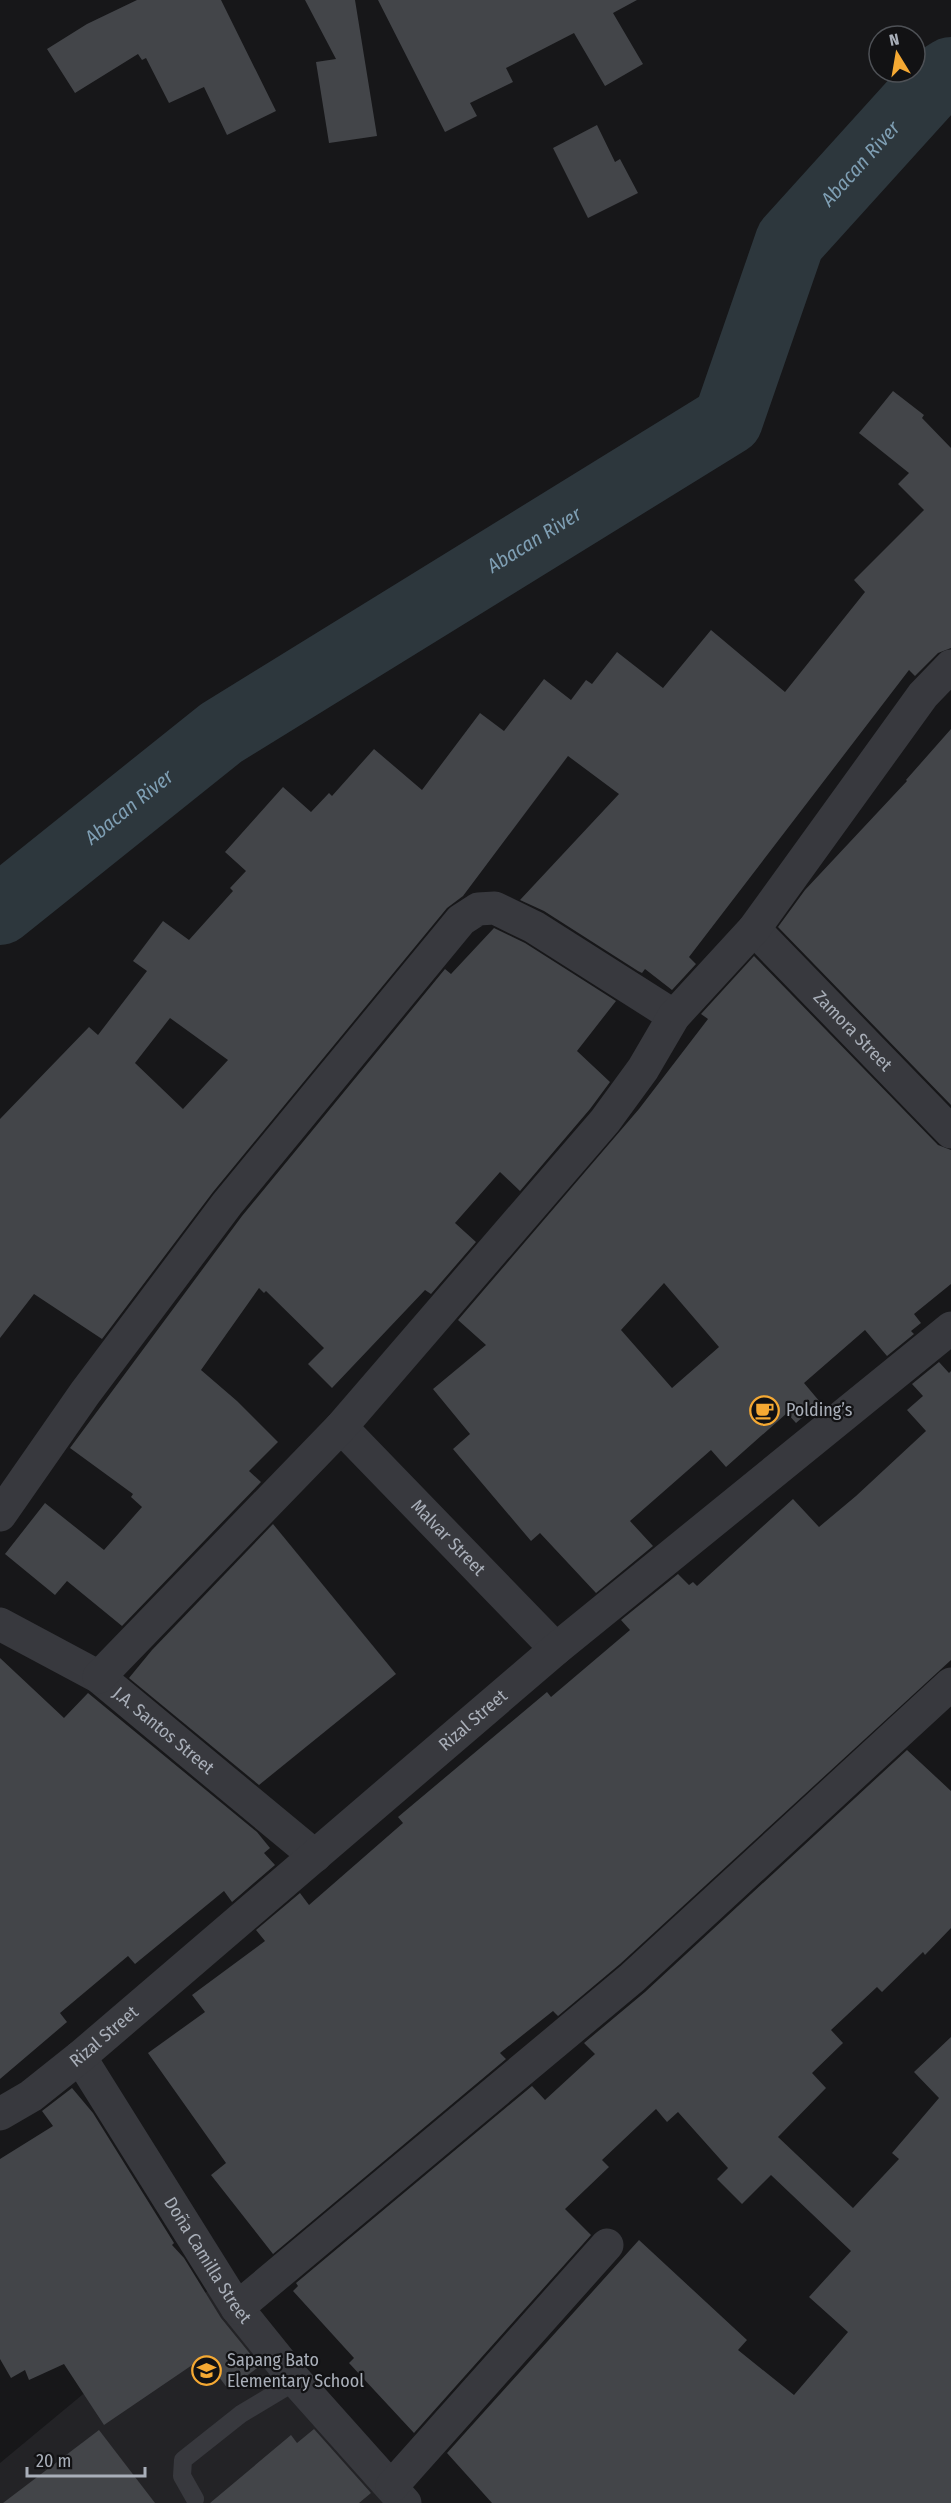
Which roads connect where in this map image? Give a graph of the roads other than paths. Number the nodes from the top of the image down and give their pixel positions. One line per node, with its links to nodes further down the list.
1 (951, 666): 2 (street)
2 (754, 929): 3 (street); 4 (street, Zamora Street)
3 (674, 1016): 6 (street); 7 (street)
4 (951, 1132)
5 (951, 1328): 9 (street, Rizal Street)
6 (341, 1427): 9 (street, Malvar Street); 10 (street)
7 (0, 1515)
8 (0, 1624): 10 (street, J.A. Santos Street)
9 (556, 1649): 12 (street, Rizal Street)
10 (99, 1677): 12 (street, J.A. Santos Street)
11 (951, 1684): 16 (street)
12 (315, 1856): 13 (street, Rizal Street)
13 (80, 2057): 14 (street, Rizal Street); 16 (street, Doña Camilla Street)
14 (0, 2114)
15 (607, 2245): 18 (street)
16 (237, 2308): 17 (street, Doña Camilla Street)
17 (296, 2380): 18 (street, Doña Camilla Street); 19 (lane)
18 (398, 2495)
19 (195, 2499)

